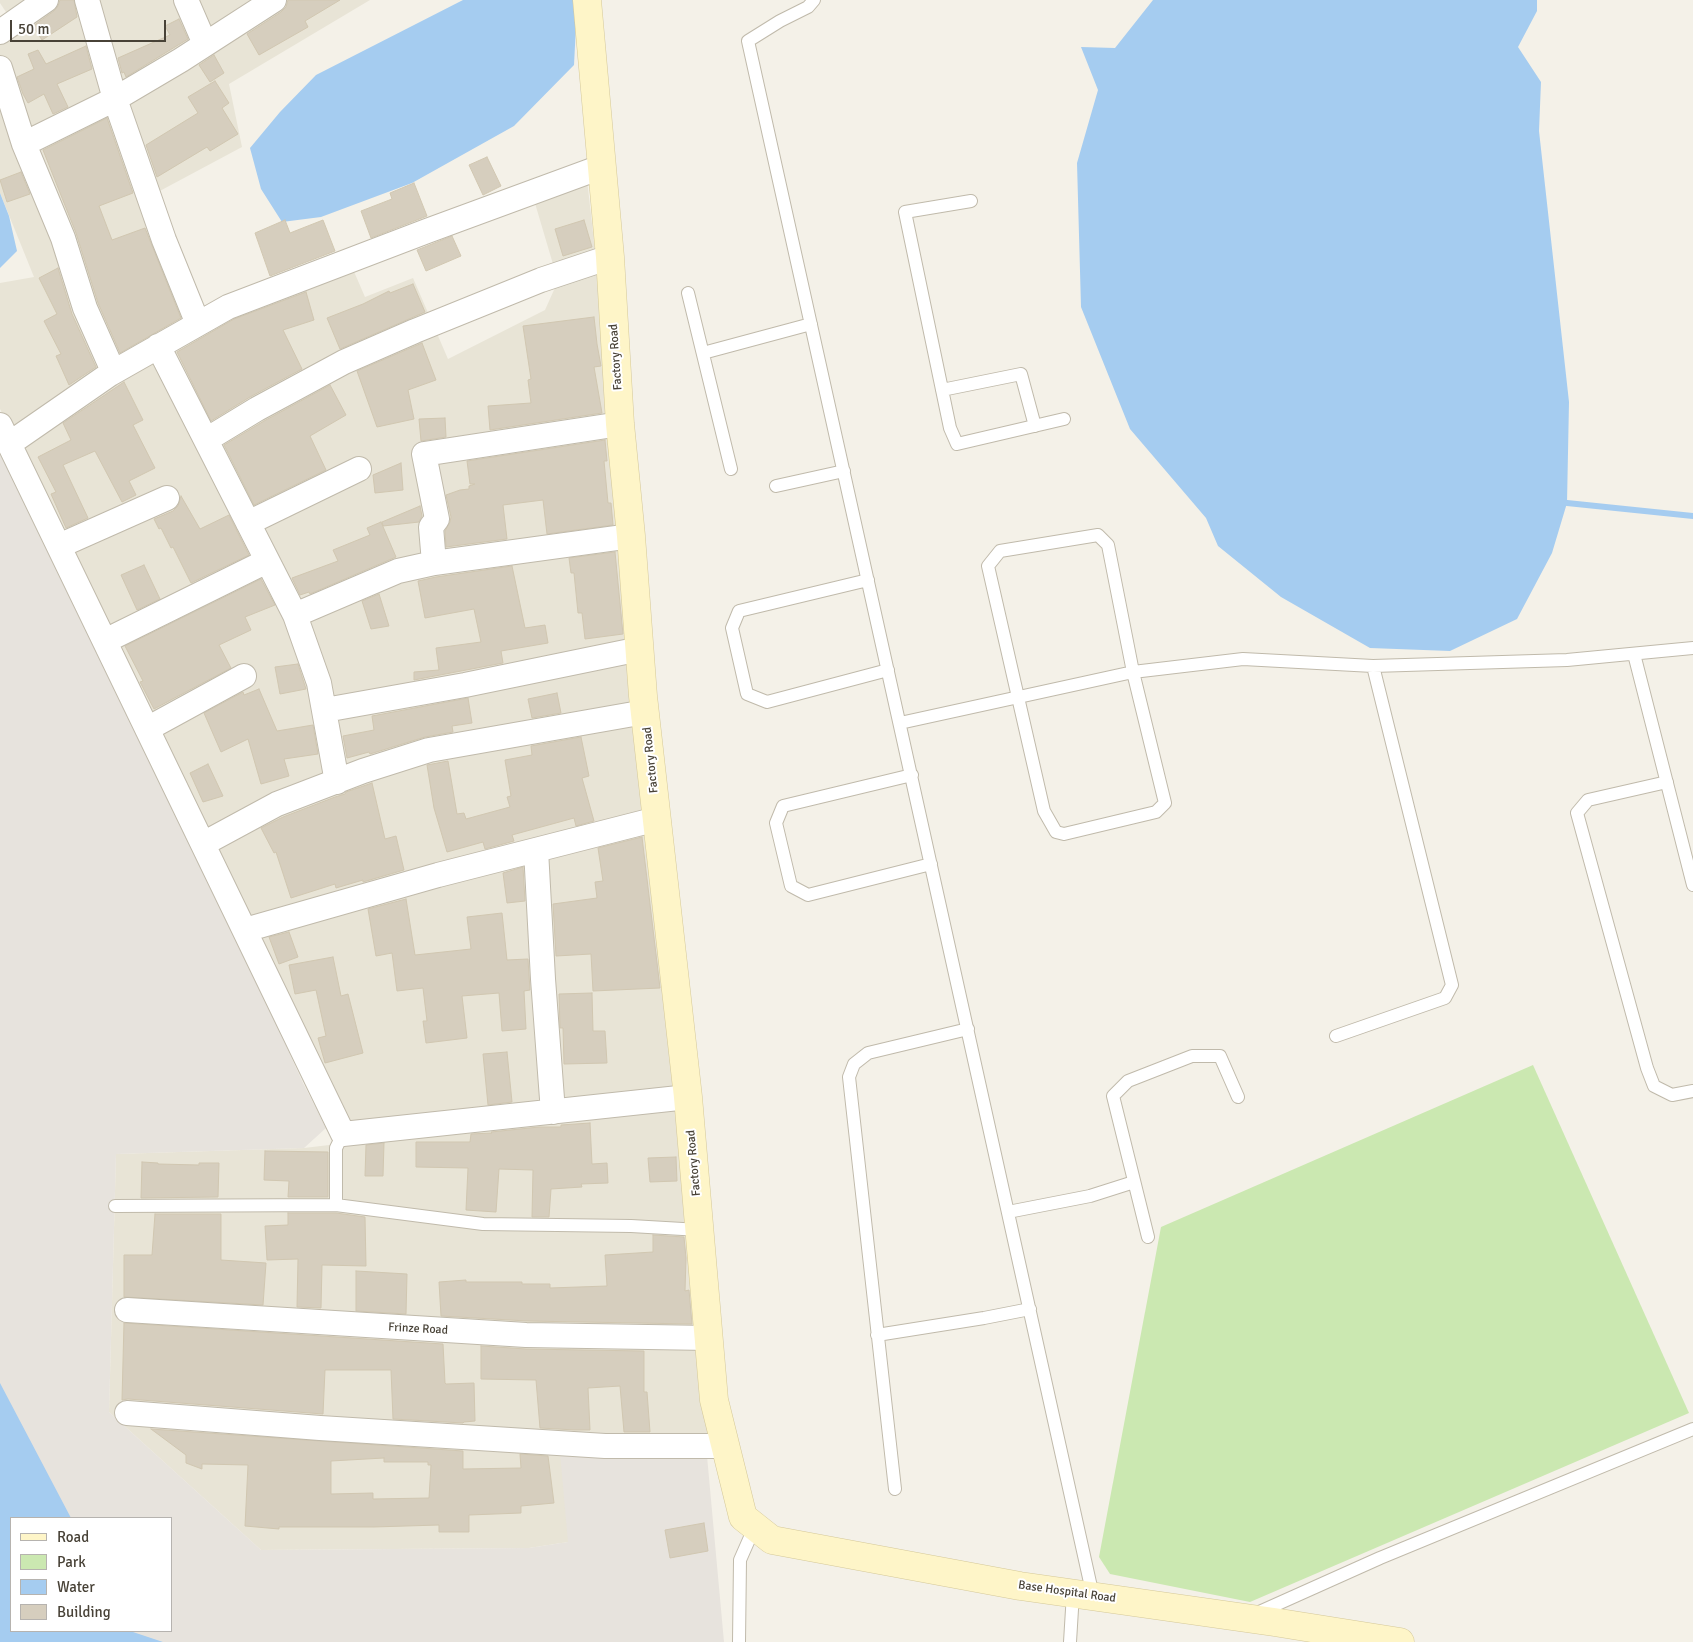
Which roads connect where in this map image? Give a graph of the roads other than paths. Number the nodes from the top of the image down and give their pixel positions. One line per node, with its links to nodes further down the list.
1 (46, 0): 7 (street)
2 (87, 0): 10 (street)
3 (186, 0): 8 (street)
4 (274, 0): 8 (street)
5 (586, 0): 12 (street, Factory Road)
6 (814, 0): 17 (lane)
7 (0, 32)
8 (205, 44): 10 (street)
9 (0, 68): 11 (street)
10 (115, 99): 11 (street); 16 (street)
11 (24, 144): 20 (street)
12 (602, 167): 14 (street, Factory Road); 16 (street)
13 (971, 200): 21 (lane)
14 (610, 257): 23 (street, Factory Road); 26 (street)
15 (688, 293): 19 (lane)
16 (198, 324): 18 (street)
17 (811, 324): 19 (lane); 29 (lane)
18 (158, 346): 20 (street); 26 (street)
19 (703, 353): 28 (lane)
20 (113, 372): 25 (street)
21 (942, 390): 24 (lane); 24 (lane)
22 (1064, 420): 24 (lane)
23 (620, 424): 33 (street, Factory Road); 36 (street)
24 (1036, 426)
25 (5, 434): 34 (street)
26 (206, 440): 32 (street)
27 (359, 469): 32 (street)
28 (731, 469)
29 (844, 472): 30 (lane); 37 (lane)
30 (776, 486)
31 (166, 498): 34 (street)
32 (248, 523): 35 (street)
33 (631, 536): 36 (street); 41 (street, Factory Road)
34 (59, 546): 39 (street)
35 (268, 561): 38 (street); 39 (street)
36 (434, 563): 38 (street)
37 (868, 580): 44 (lane); 44 (lane)
38 (295, 615): 48 (street)
39 (105, 641): 51 (street)
40 (1693, 648): 42 (lane)
41 (640, 649): 48 (street); 49 (street, Factory Road)
42 (1634, 654): 43 (lane); 54 (lane)
43 (1373, 666): 45 (lane); 62 (lane)
44 (888, 670): 50 (lane)
45 (1133, 672): 47 (lane); 47 (lane); 47 (lane)
46 (244, 676): 51 (street)
47 (1018, 697): 50 (lane)
48 (324, 710): 53 (street)
49 (645, 712): 53 (street); 55 (street, Factory Road)
50 (900, 723): 52 (lane)
51 (147, 729): 56 (street)
52 (912, 775): 58 (lane); 58 (lane)
53 (337, 782): 56 (street)
54 (1667, 782): 59 (lane); 63 (lane)
55 (657, 819): 57 (street); 64 (street, Factory Road)
56 (203, 844): 60 (street)
57 (536, 850): 60 (street); 66 (street)
58 (931, 864): 61 (lane)
59 (1693, 885)
60 (245, 930): 67 (street)
61 (968, 1029): 71 (lane); 76 (lane)
62 (1336, 1036)
63 (1693, 1091)
64 (688, 1097): 66 (street); 72 (street, Factory Road)
65 (1238, 1097): 68 (lane)
66 (554, 1112): 67 (street)
67 (343, 1134): 69 (lane)
68 (1134, 1182): 71 (lane); 73 (lane)
69 (336, 1205): 70 (lane); 72 (lane)
70 (115, 1206)
71 (1008, 1212): 74 (lane)
72 (700, 1230): 77 (street, Factory Road)
73 (1148, 1238)
74 (1030, 1309): 76 (lane); 83 (lane)
75 (127, 1310): 77 (street, Frinze Road)
76 (877, 1335): 81 (lane)
77 (709, 1338): 80 (street, Factory Road)
78 (127, 1412): 80 (street)
79 (1693, 1429): 84 (lane)
80 (725, 1446): 82 (street, Factory Road)
81 (895, 1489)
82 (749, 1521): 83 (street, Base Hospital Road); 86 (lane)
83 (1083, 1595): 84 (street, Base Hospital Road); 87 (lane)
84 (1246, 1618): 85 (street, Base Hospital Road)
85 (1341, 1637): 88 (street, Base Hospital Road)
86 (738, 1642)
87 (1070, 1642)
88 (1400, 1642)

